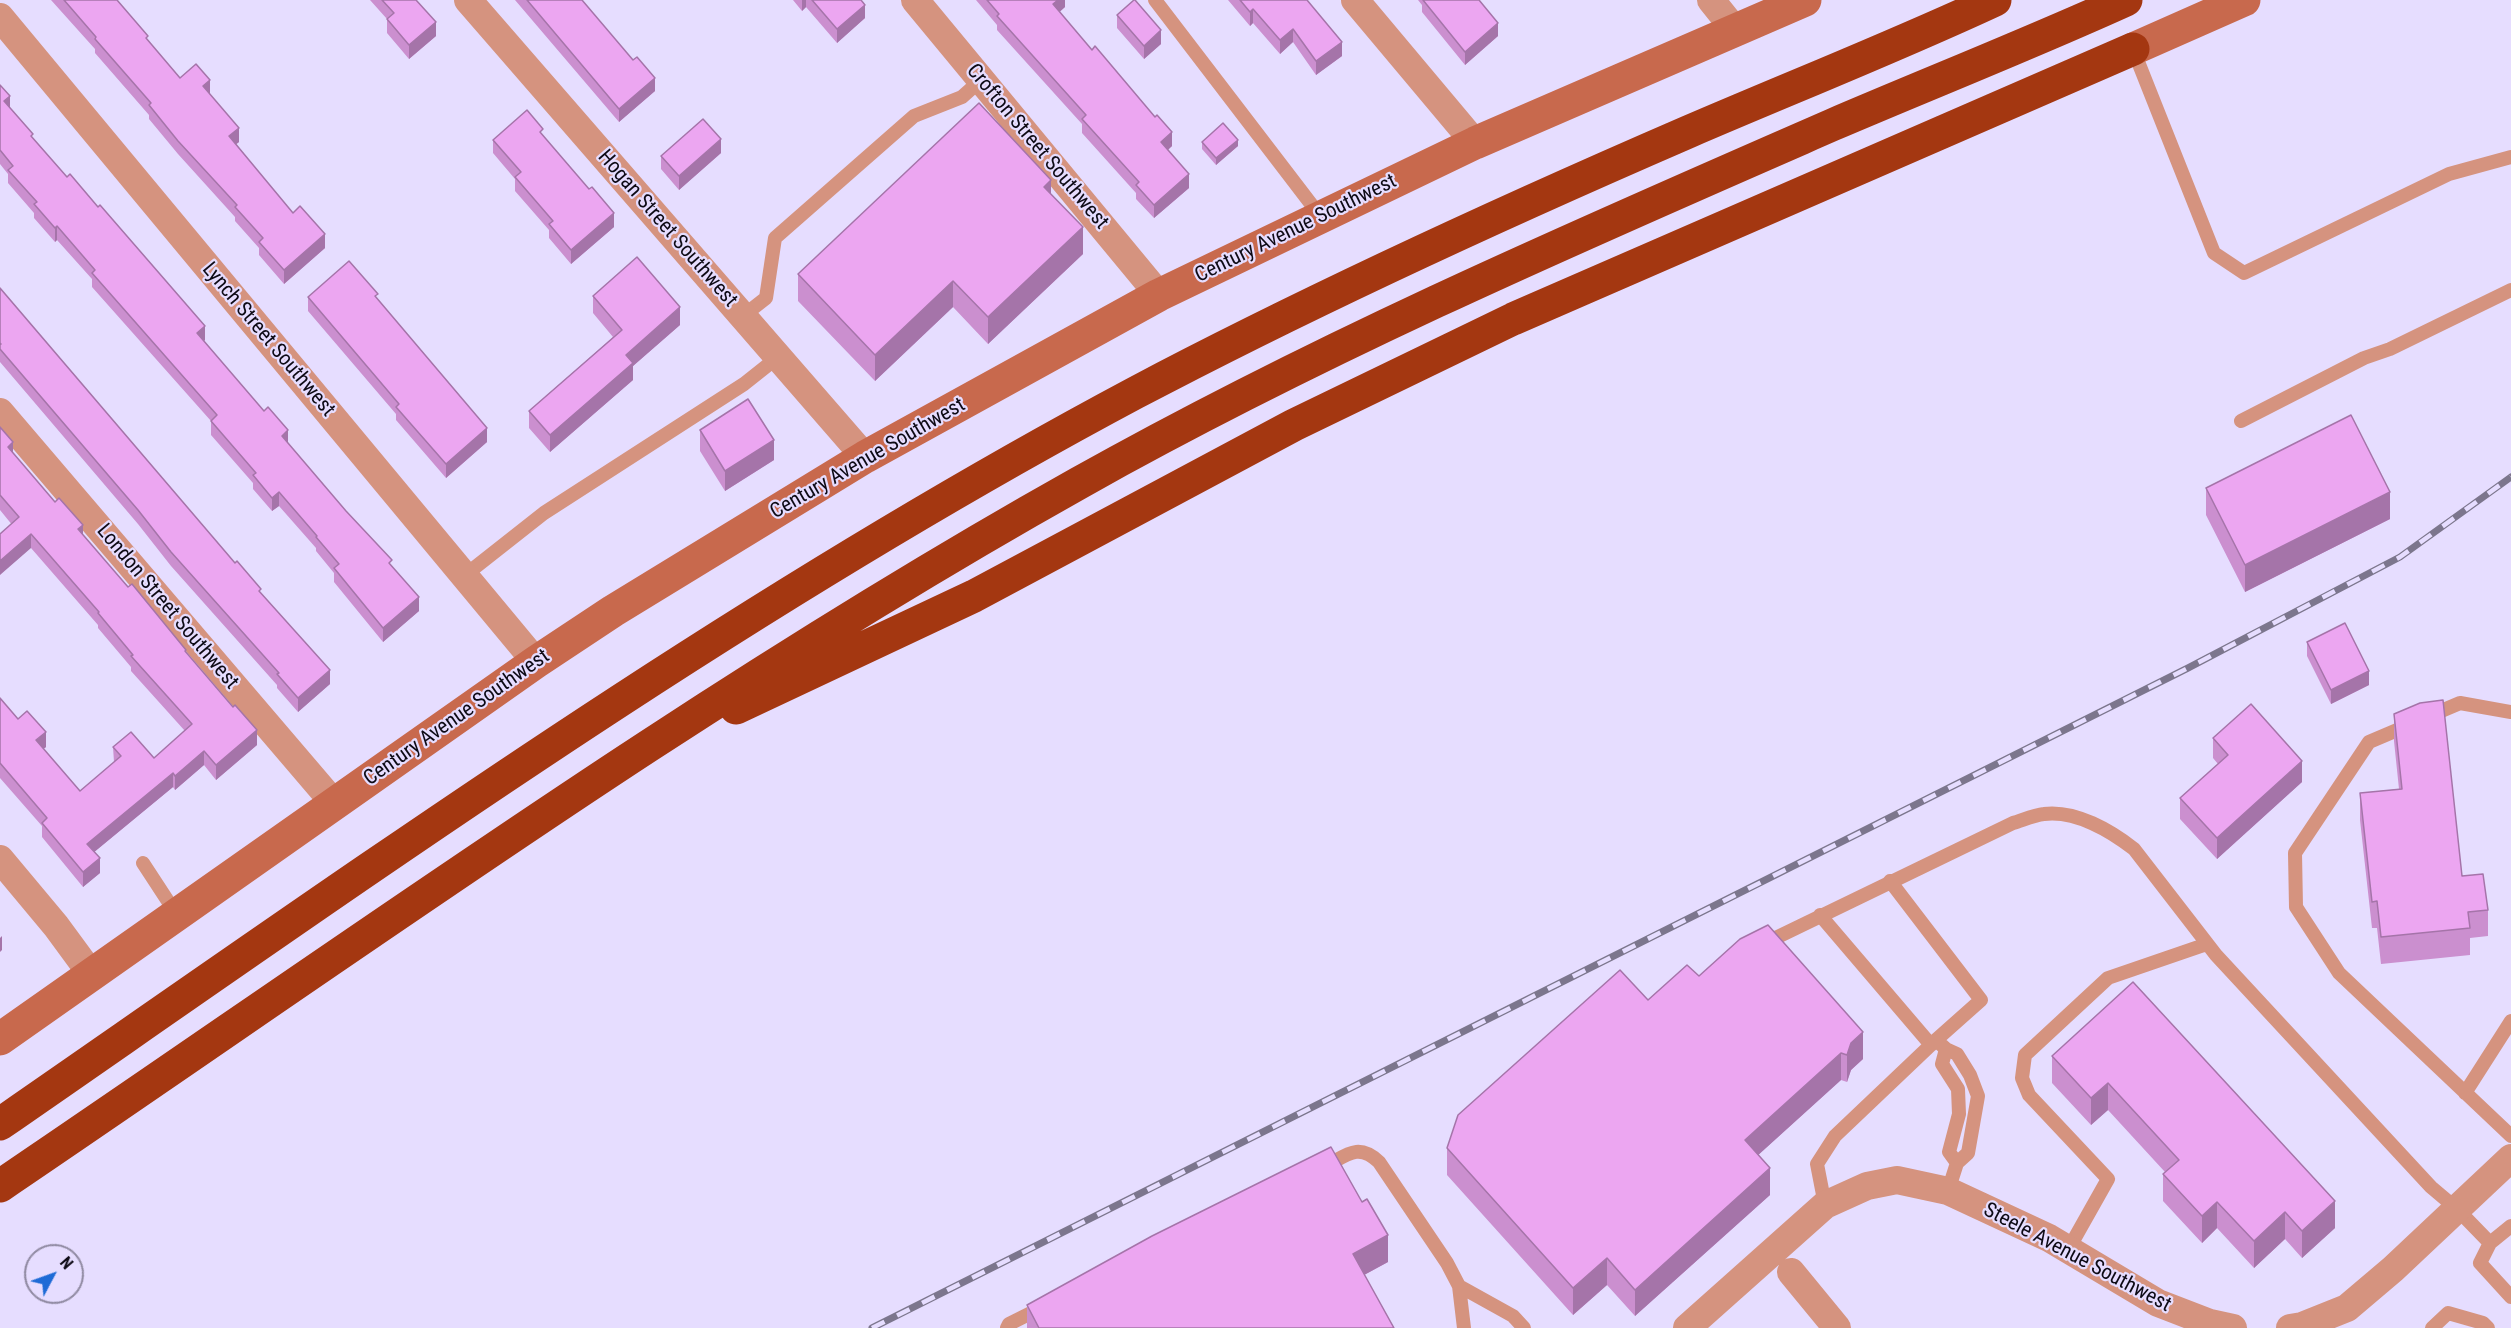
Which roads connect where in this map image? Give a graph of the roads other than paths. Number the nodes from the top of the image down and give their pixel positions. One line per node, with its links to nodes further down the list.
1 (468, 0): 19 (street, Hogan Street Southwest)
2 (915, 0): 13 (street, Crofton Street Southwest)
3 (1155, 0): 16 (lane)
4 (1355, 0): 14 (street)
5 (1711, 0): 11 (street)
6 (1805, 0): 11 (street, Century Avenue Southwest)
7 (1995, 0): 41 (highway)
8 (2126, 0): 27 (highway)
9 (2244, 0): 12 (street)
10 (0, 17): 24 (street, Lynch Street Southwest)
11 (1736, 30): 14 (street, Century Avenue Southwest)
12 (2133, 49): 15 (lane); 27 (highway)
13 (981, 80): 18 (street, Crofton Street Southwest); 19 (lane)
14 (1475, 143): 16 (street, Century Avenue Southwest)
15 (2511, 158)
16 (1321, 217): 18 (street, Century Avenue Southwest)
17 (2511, 290): 22 (lane)
18 (1159, 295): 23 (street, Century Avenue Southwest)
19 (743, 316): 20 (street, Hogan Street Southwest)
20 (778, 357): 23 (street, Hogan Street Southwest); 24 (lane)
21 (0, 412): 28 (street, London Street Southwest)
22 (2241, 421)
23 (866, 457): 25 (street, Century Avenue Southwest)
24 (464, 576): 25 (street, Lynch Street Southwest)
25 (536, 662): 28 (street, Century Avenue Southwest)
26 (2511, 712): 40 (lane)
27 (615, 766): 45 (highway)
28 (334, 803): 32 (street, Century Avenue Southwest)
29 (0, 859): 36 (street)
30 (143, 863): 32 (lane)
31 (1890, 881): 33 (lane); 34 (lane); 39 (lane)
32 (177, 915): 36 (street, Century Avenue Southwest)
33 (1820, 915): 35 (lane); 39 (lane)
34 (2207, 944): 48 (lane); 51 (lane)
35 (1746, 952)
36 (92, 975): 38 (street, Century Avenue Southwest)
37 (2511, 1021): 40 (lane)
38 (0, 1040)
39 (1938, 1044): 46 (lane); 47 (lane)
40 (2465, 1093): 42 (lane)
41 (0, 1124)
42 (2511, 1136)
43 (2511, 1158): 48 (street)
44 (1305, 1176): 53 (lane)
45 (0, 1186)
46 (1948, 1191): 47 (street, Steele Avenue Southwest); 51 (street, Steele Avenue Southwest)
47 (1825, 1205): 59 (street, Steele Avenue Southwest)
48 (2457, 1209): 50 (lane); 62 (street)
49 (2511, 1226): 50 (lane)
50 (2490, 1243): 54 (lane)
51 (2068, 1250): 61 (street, Steele Avenue Southwest)
52 (1791, 1272): 60 (street)
53 (1459, 1286): 57 (lane); 58 (lane)
54 (2511, 1298)
55 (1051, 1303): 56 (lane)
56 (1007, 1328)
57 (1464, 1328)
58 (1524, 1328)
59 (1687, 1328)
60 (1837, 1328)
61 (2232, 1328)
62 (2290, 1328)
63 (2432, 1328): 64 (lane)
64 (2488, 1328)

